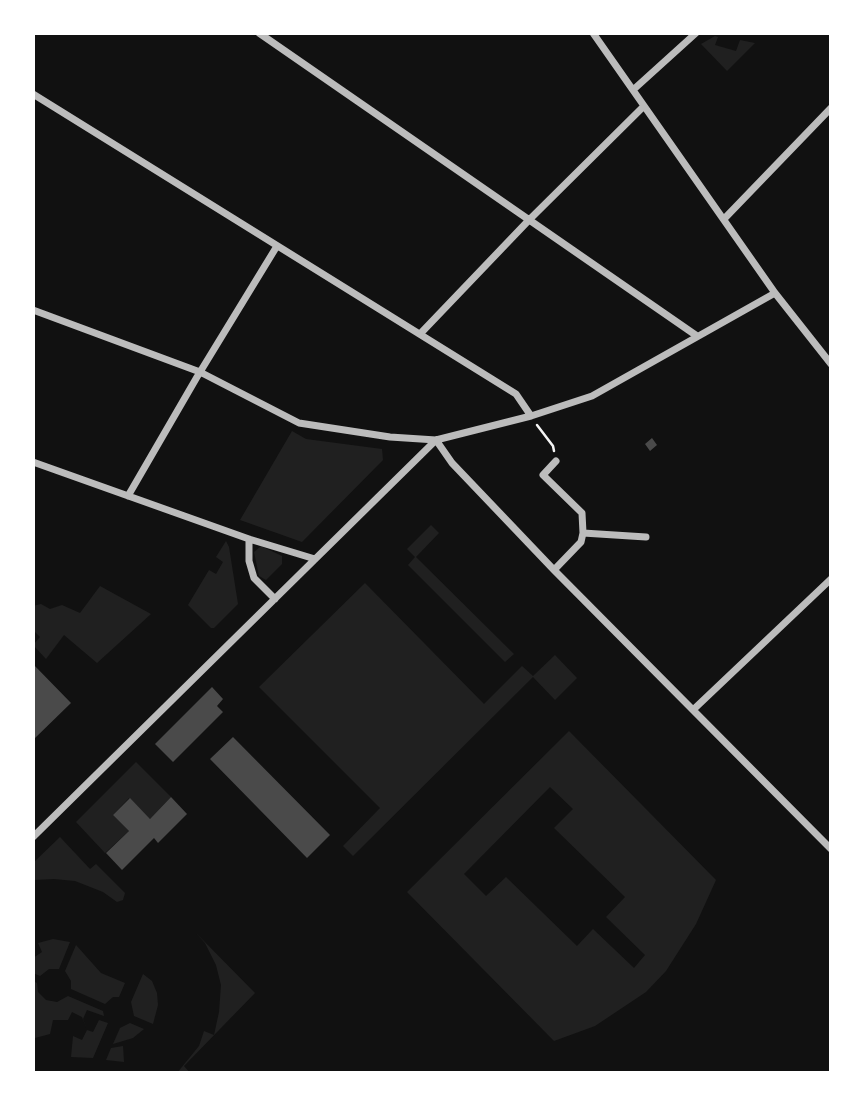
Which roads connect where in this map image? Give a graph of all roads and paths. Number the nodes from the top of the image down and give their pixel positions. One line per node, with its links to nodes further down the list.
1 (259, 33): 5 (street)
2 (276, 33): 5 (street)
3 (593, 33): 6 (street)
4 (696, 33): 6 (street)
5 (271, 42): 11 (street)
6 (633, 90): 8 (street)
7 (33, 94): 12 (street)
8 (644, 106): 10 (street); 11 (street)
9 (831, 108): 10 (street)
10 (724, 219): 13 (street)
11 (529, 220): 15 (street); 16 (street)
12 (277, 246): 15 (street); 18 (street)
13 (775, 293): 16 (street); 17 (street)
14 (33, 310): 18 (street)
15 (420, 334): 19 (street)
16 (697, 336): 19 (street)
17 (831, 364)
18 (200, 372): 20 (street); 23 (street)
19 (531, 416): 20 (street); 22 (path)
20 (436, 440): 27 (street); 28 (street)
21 (33, 461): 23 (street)
22 (556, 461): 24 (street)
23 (128, 496): 26 (street)
24 (583, 533): 25 (street); 28 (street)
25 (646, 537)
26 (249, 538): 27 (street); 30 (street)
27 (315, 559): 30 (street)
28 (554, 570): 31 (street)
29 (831, 579): 31 (street)
30 (275, 599): 32 (street)
31 (694, 709): 33 (street)
32 (33, 837)
33 (831, 849)

